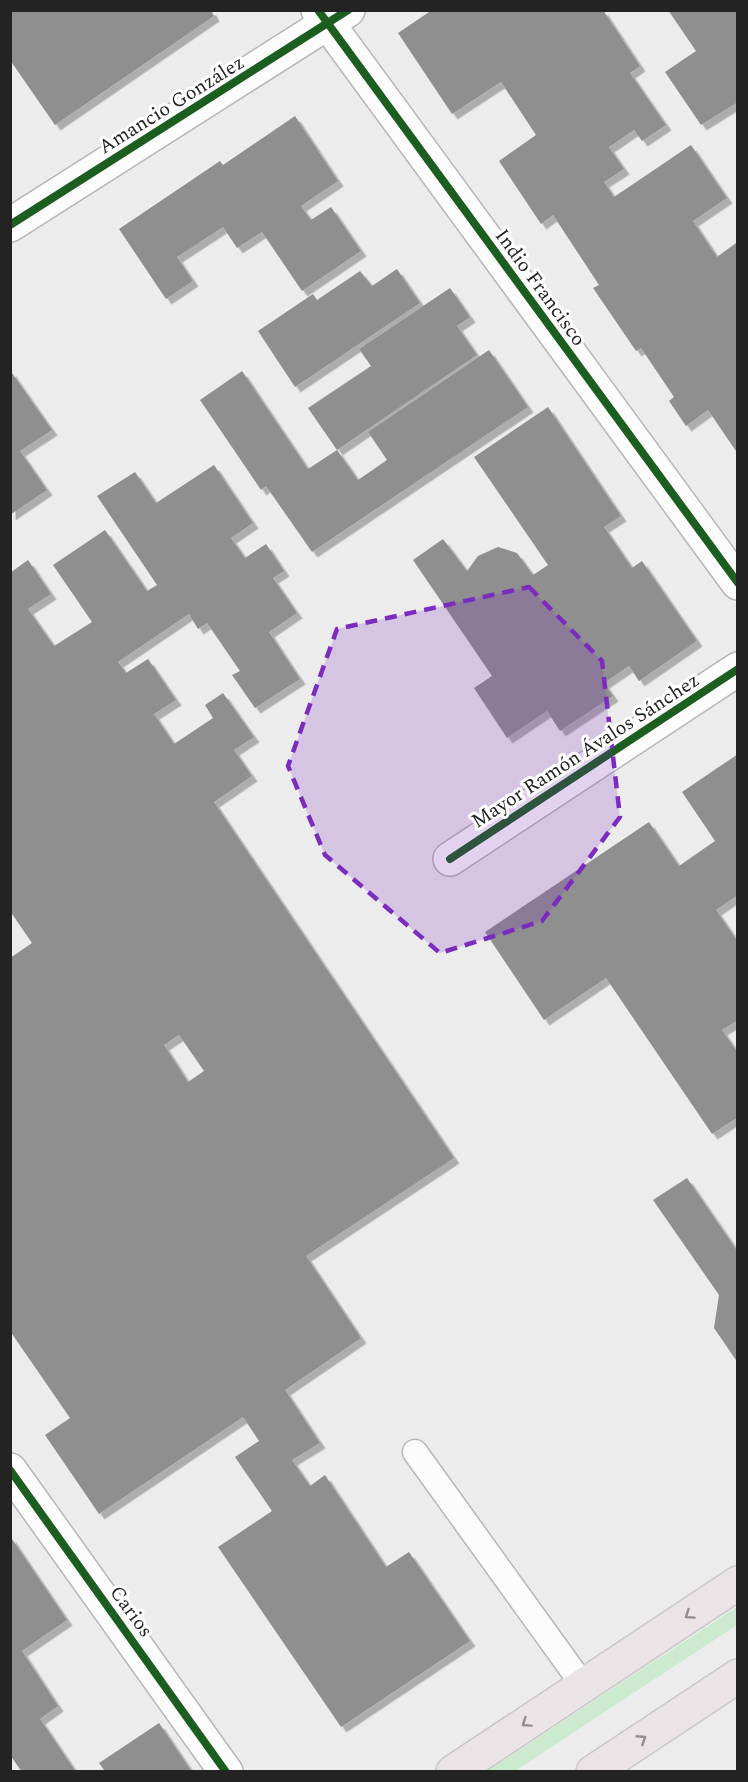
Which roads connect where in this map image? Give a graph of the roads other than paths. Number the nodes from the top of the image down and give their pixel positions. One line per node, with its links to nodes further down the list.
1 (331, 15): 2 (street, Amancio González); 3 (street, Indio Francisco)
2 (10, 225)
3 (738, 583)
4 (738, 669): 5 (street, Mayor Ramón Ávalos Sánchez)
5 (450, 859)
6 (415, 1452): 10 (lane)
7 (10, 1470): 11 (street, Carios)
8 (738, 1583): 10 (main road, one-way to 10)
9 (738, 1676): 13 (main road, one-way to 9)
10 (584, 1685): 12 (main road, one-way to 12)
11 (226, 1772)
12 (453, 1772)
13 (593, 1772)

